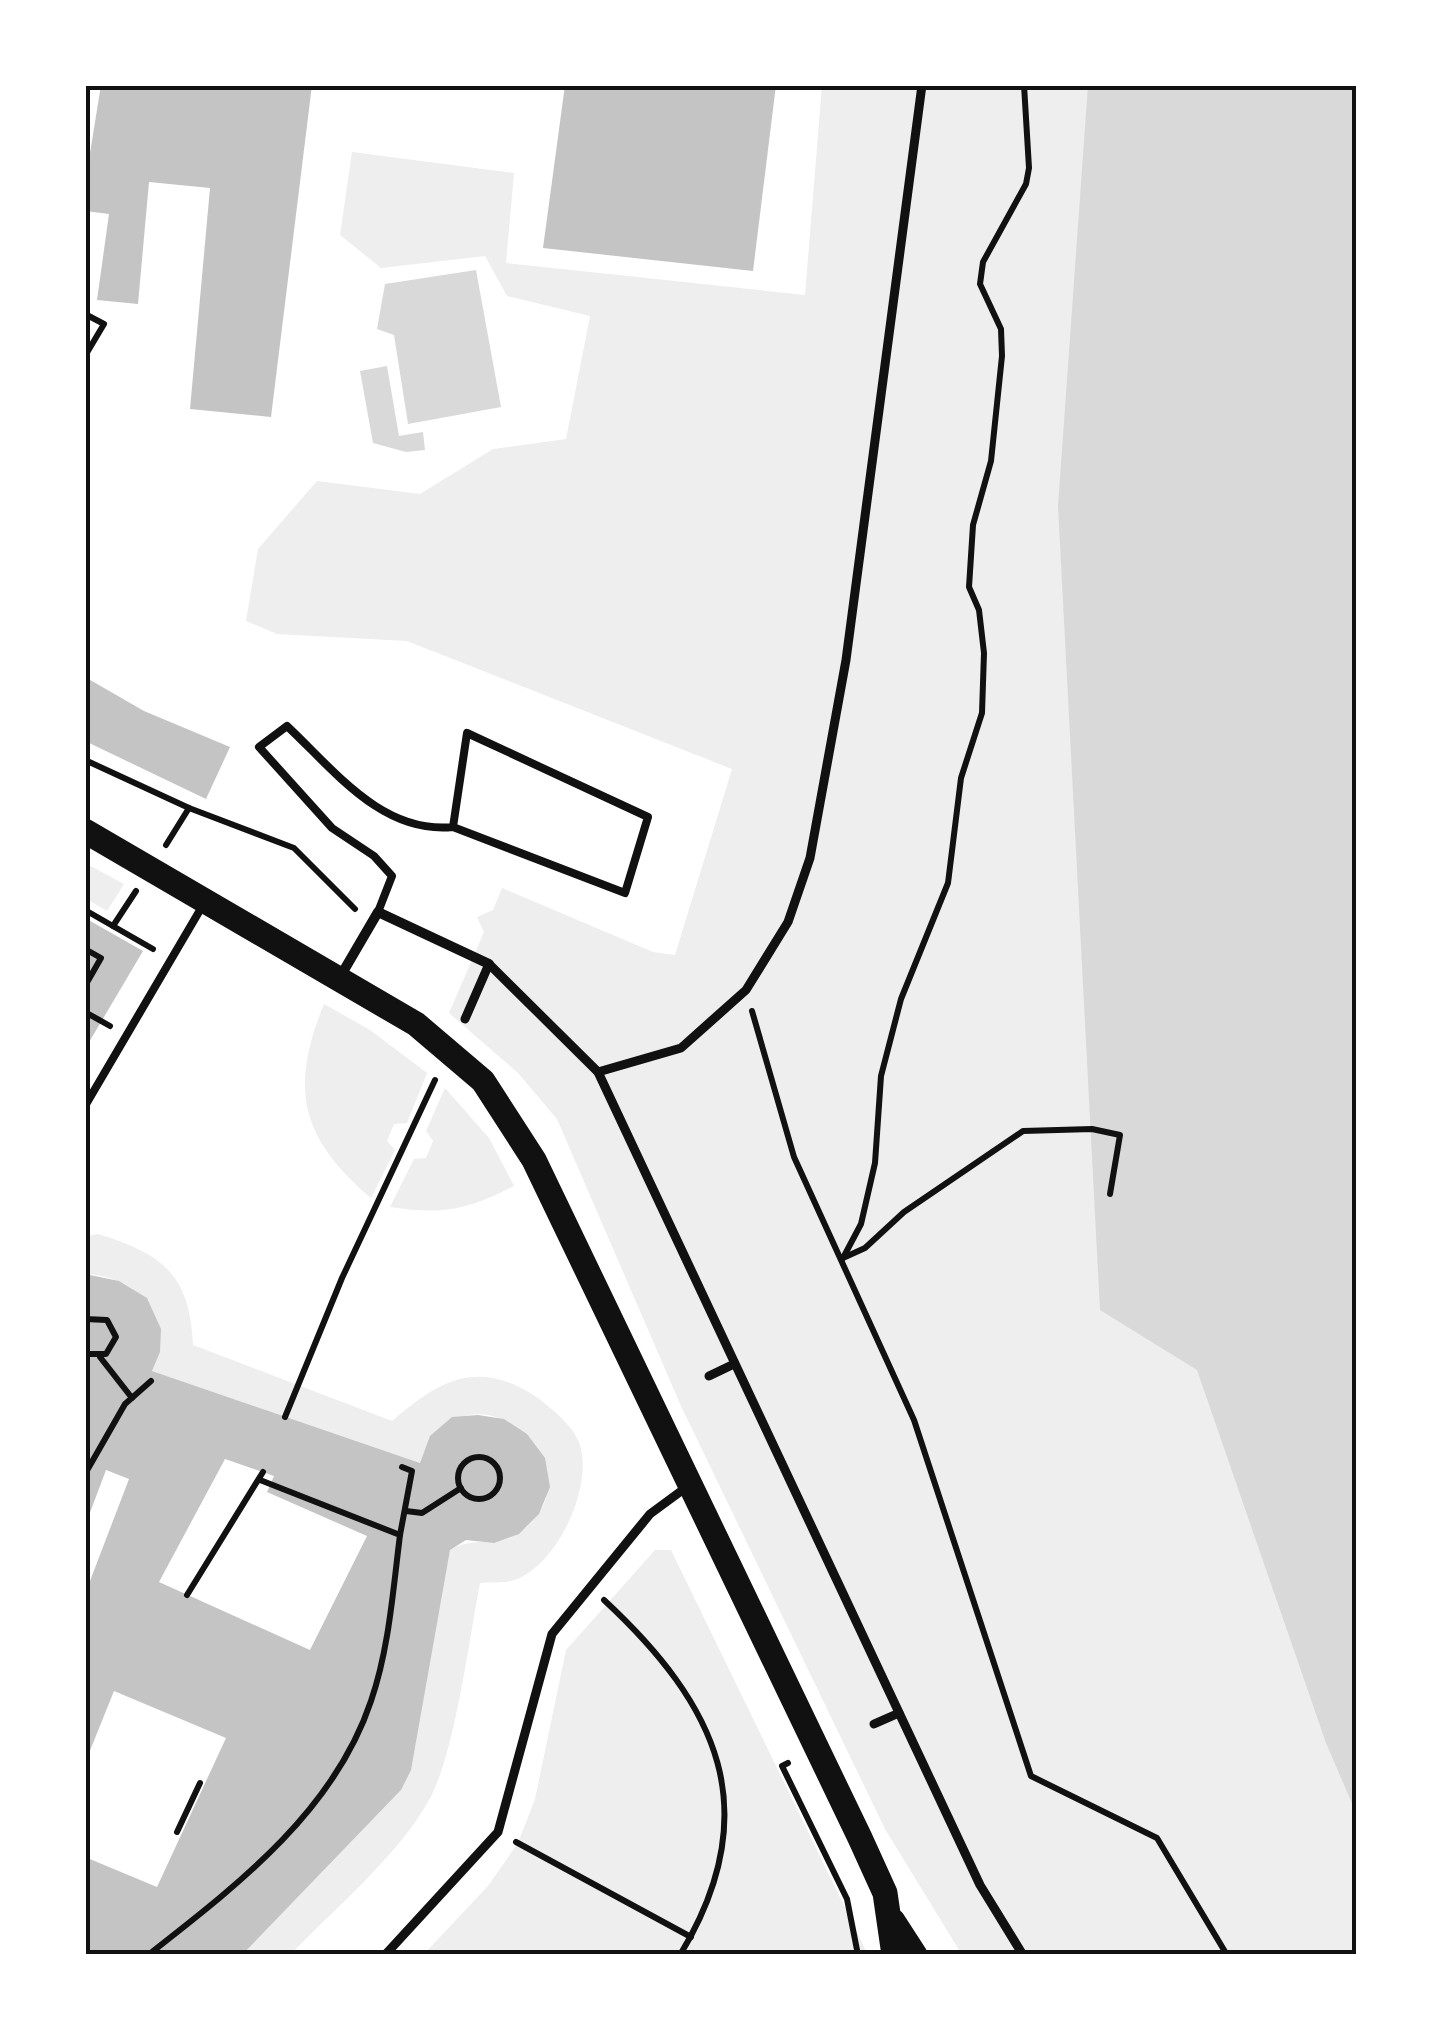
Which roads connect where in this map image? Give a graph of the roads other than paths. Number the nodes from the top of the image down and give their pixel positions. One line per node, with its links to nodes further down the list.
1 (922, 85): 9 (street)
2 (452, 827): 2 (lane); 5 (lane)
3 (85, 831): 4 (main road)
4 (206, 902): 7 (main road); 10 (lane)
5 (378, 912): 6 (street); 7 (street)
6 (489, 964): 8 (street); 9 (street)
7 (339, 978): 13 (main road)
8 (465, 1019)
9 (598, 1072): 11 (street)
10 (85, 1106)
11 (734, 1364): 12 (street); 14 (street)
12 (709, 1376)
13 (690, 1484): 16 (main road); 17 (street)
14 (899, 1713): 15 (street); 20 (street)
15 (874, 1724)
16 (892, 1921): 18 (main road); 19 (main road)
17 (385, 1955)
18 (894, 1955)
19 (915, 1955)
20 (1024, 1955)

